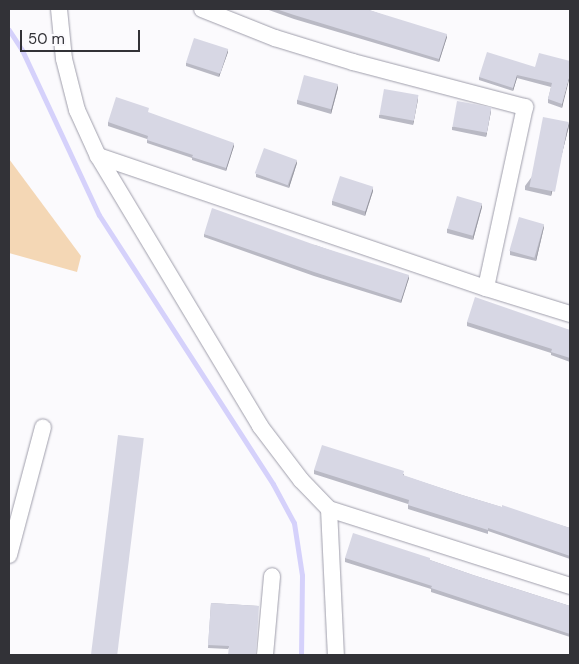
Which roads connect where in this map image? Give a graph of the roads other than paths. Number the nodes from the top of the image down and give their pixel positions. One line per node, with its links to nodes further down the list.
1 (59, 9): 3 (street)
2 (202, 9): 4 (street)
3 (98, 156): 4 (street); 7 (street)
4 (486, 288): 5 (street)
5 (570, 314)
6 (43, 427): 8 (street)
7 (329, 509): 10 (street); 12 (street)
8 (9, 555)
9 (272, 576): 11 (street)
10 (570, 586)
11 (265, 655)
12 (336, 655)

